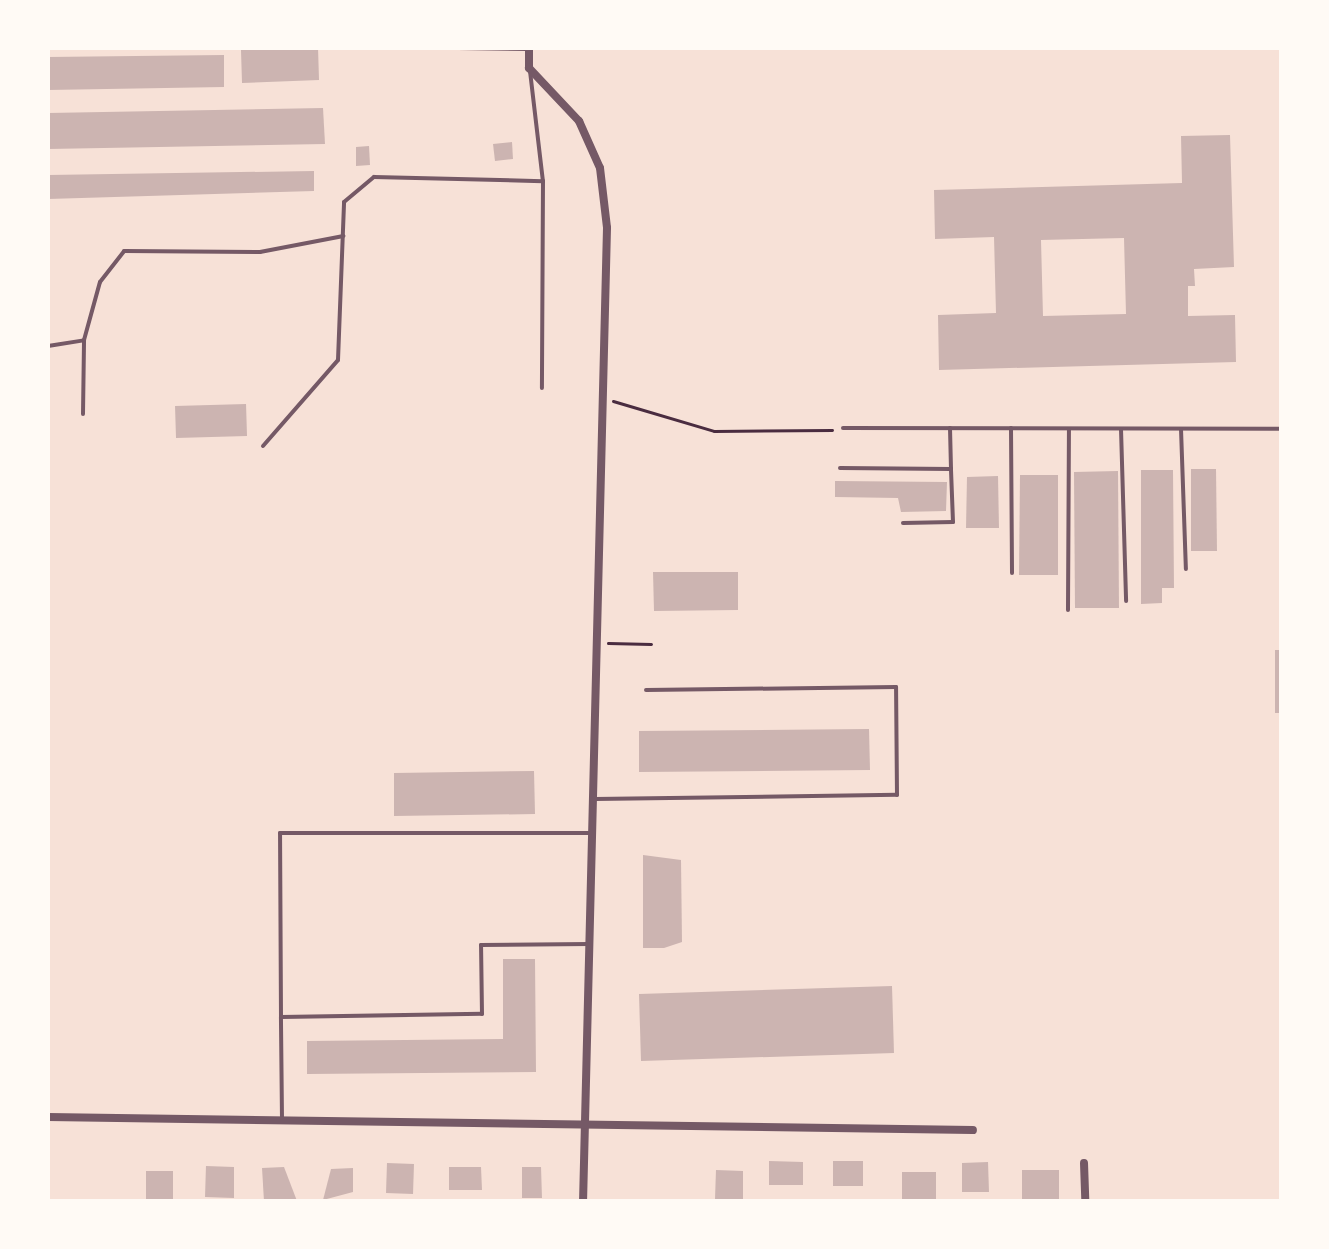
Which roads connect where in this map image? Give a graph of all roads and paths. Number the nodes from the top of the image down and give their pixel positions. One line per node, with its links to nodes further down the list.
1 (458, 48): 2 (lane)
2 (529, 49): 3 (street)
3 (529, 68): 4 (lane); 9 (street)
4 (543, 181): 5 (lane); 8 (lane)
5 (343, 236): 6 (lane); 18 (lane)
6 (84, 340): 7 (lane); 10 (lane)
7 (48, 346)
8 (542, 388)
9 (601, 400): 11 (path); 26 (street)
10 (83, 414)
11 (843, 428): 12 (lane)
12 (950, 428): 13 (lane); 20 (lane)
13 (1011, 428): 14 (lane); 23 (lane)
14 (1069, 429): 15 (lane); 25 (lane)
15 (1121, 429): 16 (lane); 24 (lane)
16 (1181, 429): 17 (lane); 22 (lane)
17 (1281, 429)
18 (263, 446)
19 (840, 468): 20 (lane)
20 (951, 469): 21 (lane)
21 (903, 523)
22 (1186, 569)
23 (1012, 573)
24 (1126, 601)
25 (1068, 610)
26 (596, 643): 27 (path); 29 (street)
27 (651, 644)
28 (646, 690): 29 (lane)
29 (593, 799): 30 (street)
30 (592, 833): 31 (street); 32 (lane)
31 (589, 944): 32 (lane); 35 (street)
32 (281, 1017): 34 (lane)
33 (48, 1117): 34 (street)
34 (282, 1119): 35 (street)
35 (585, 1122): 36 (street); 38 (street)
36 (973, 1130)
37 (1084, 1163): 39 (street)
38 (583, 1201)
39 (1085, 1201)

